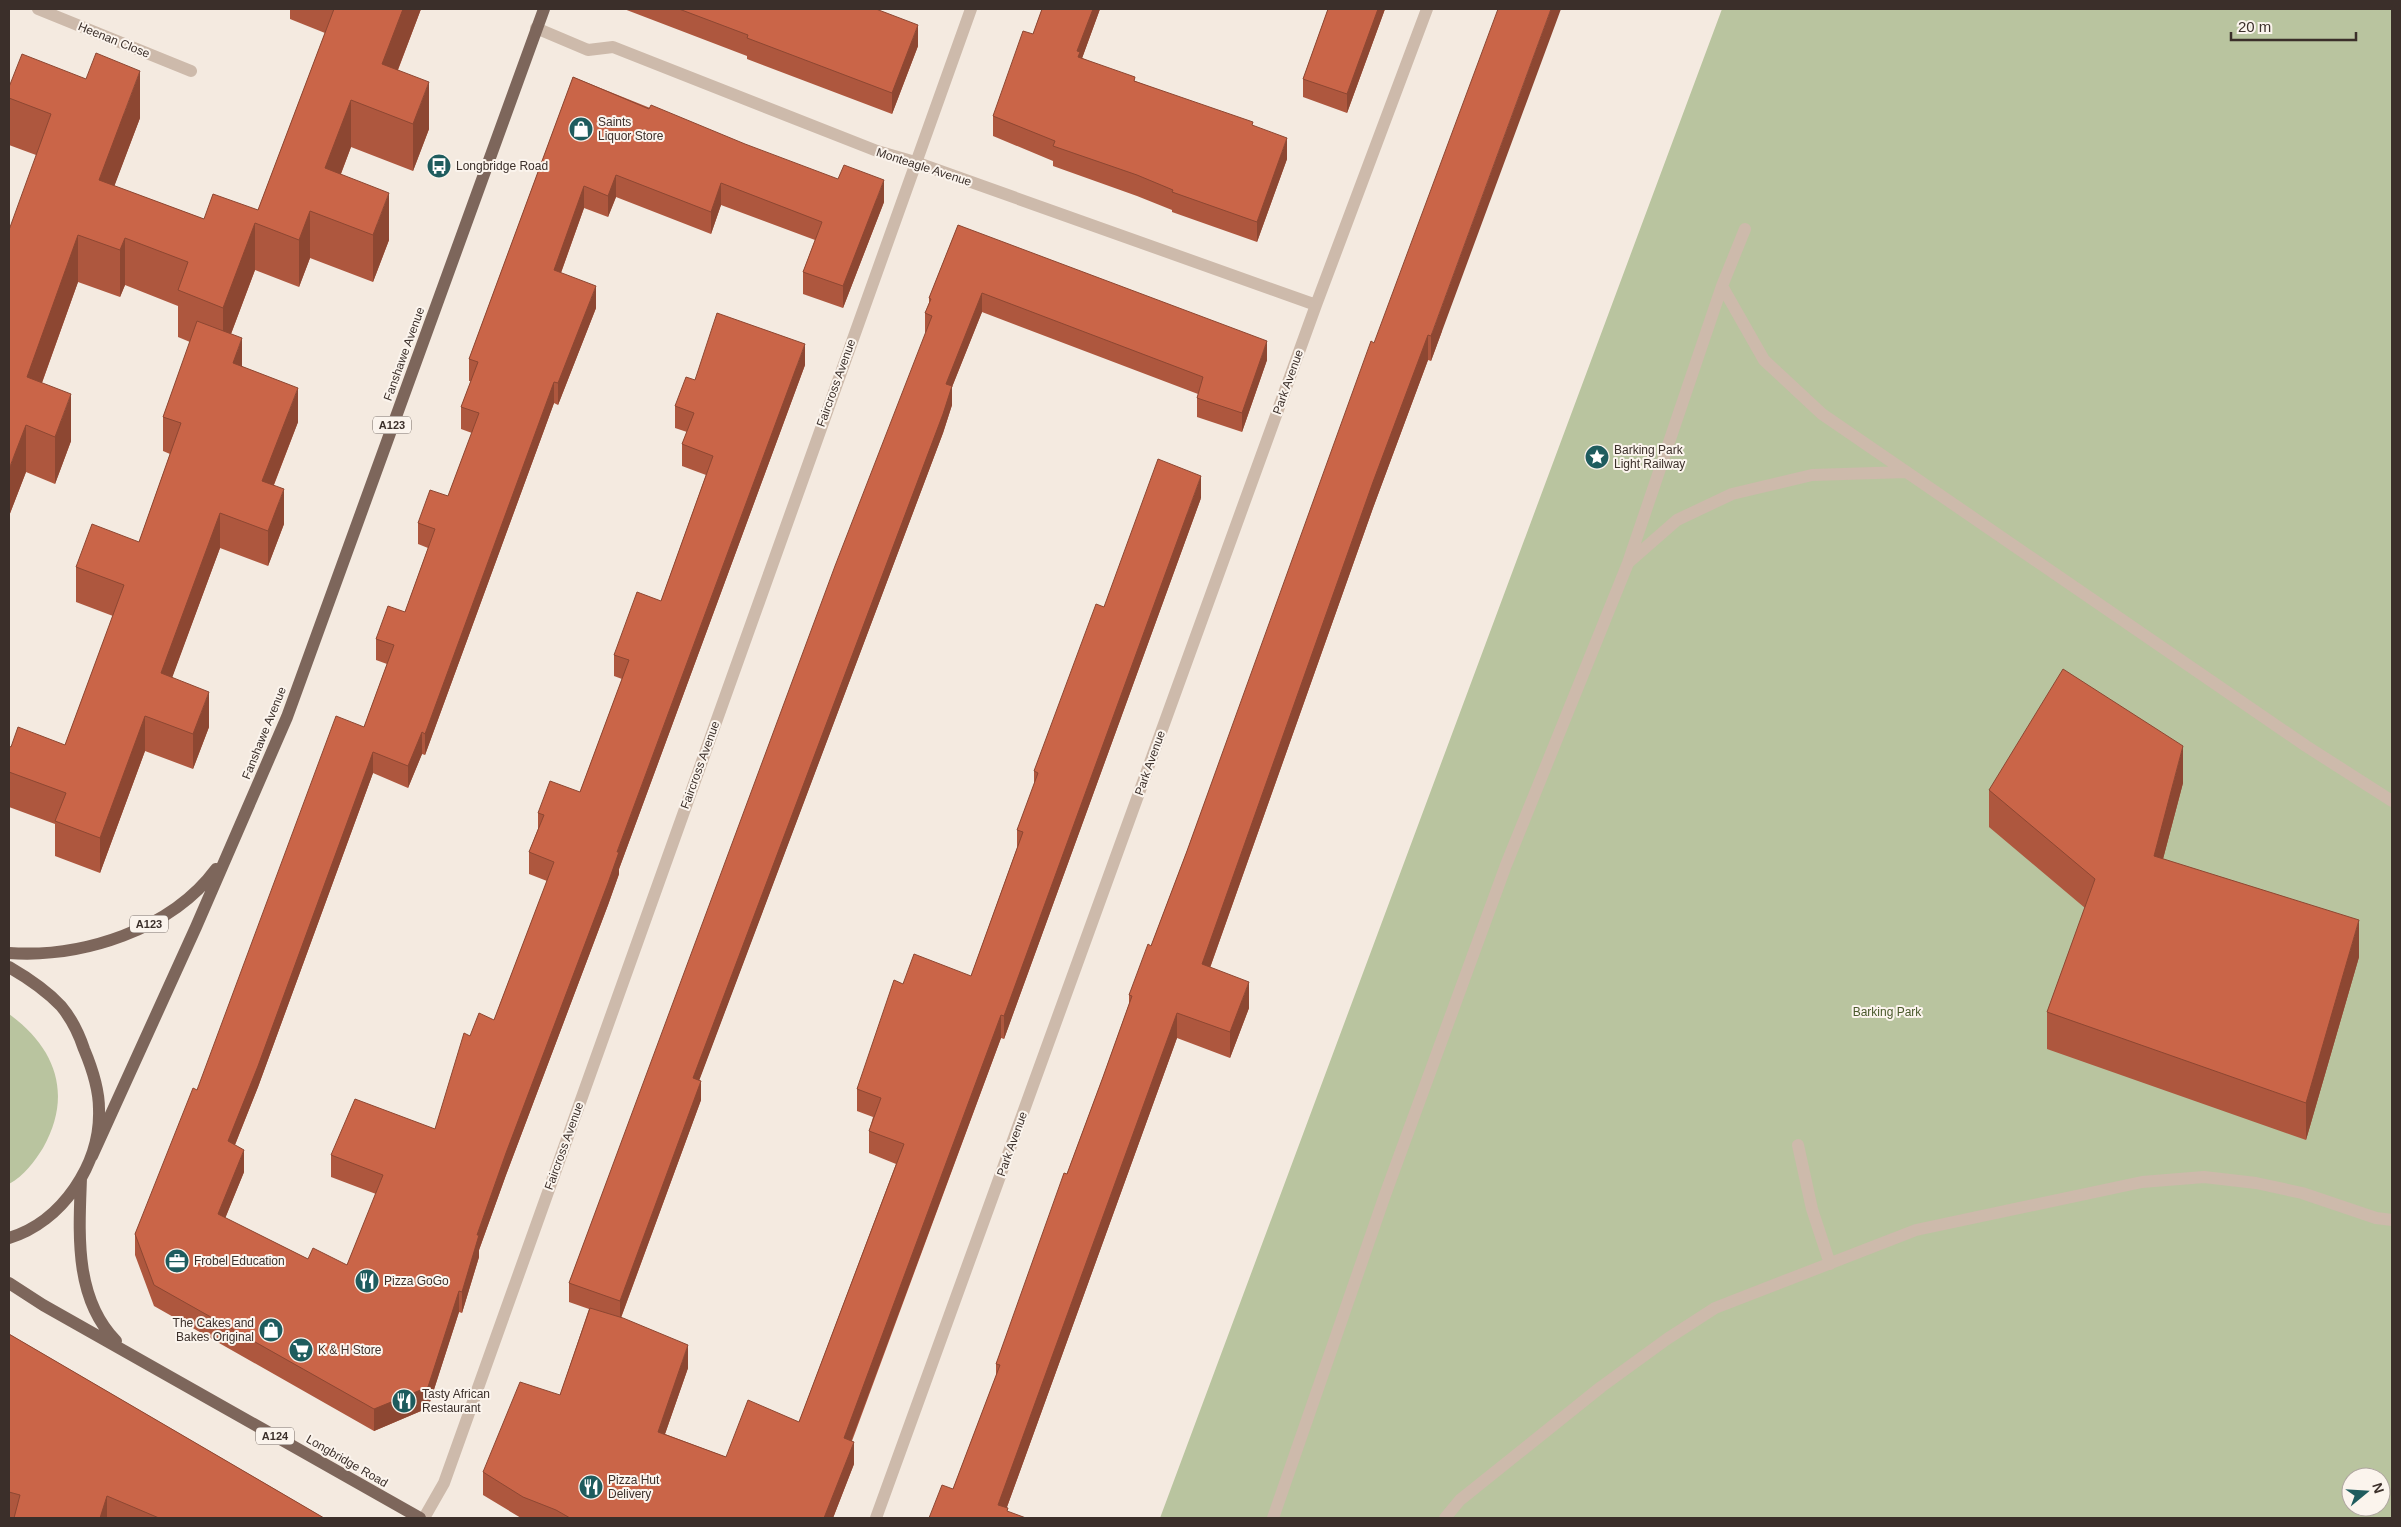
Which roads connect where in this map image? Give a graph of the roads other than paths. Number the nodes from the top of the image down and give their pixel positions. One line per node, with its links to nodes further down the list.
1 (38, 9): 6 (street, Heenan Close)
2 (544, 9): 5 (main road, Fanshawe Avenue / A123)
3 (971, 9): 7 (street, Faircross Avenue)
4 (1427, 9): 10 (street, Park Avenue)
5 (536, 28): 7 (street, Monteagle Avenue); 14 (main road, Fanshawe Avenue / A123)
6 (191, 71)
7 (915, 162): 10 (street, Monteagle Avenue); 26 (street, Faircross Avenue)
8 (1745, 229): 9 (street)
9 (1722, 286): 11 (street); 12 (street)
10 (1316, 305): 27 (street, Park Avenue)
11 (1907, 472): 12 (street); 13 (street)
12 (1628, 563): 28 (street)
13 (2392, 801)
14 (243, 819): 15 (main road, Fanshawe Avenue / A123); 18 (main road, Fanshawe Avenue / A123)
15 (9, 953)
16 (9, 967): 18 (main road)
17 (1798, 1145): 22 (street)
18 (92, 1156): 19 (main road, Fanshawe Avenue)
19 (81, 1178): 21 (main road); 24 (main road, Longbridge Road / A124)
20 (2392, 1220): 22 (street)
21 (9, 1238)
22 (1830, 1264): 29 (street)
23 (9, 1283): 24 (main road, Longbridge Road / A124)
24 (131, 1354): 25 (main road, Longbridge Road / A124)
25 (420, 1518)
26 (424, 1518)
27 (876, 1518)
28 (1273, 1518)
29 (1445, 1518)

